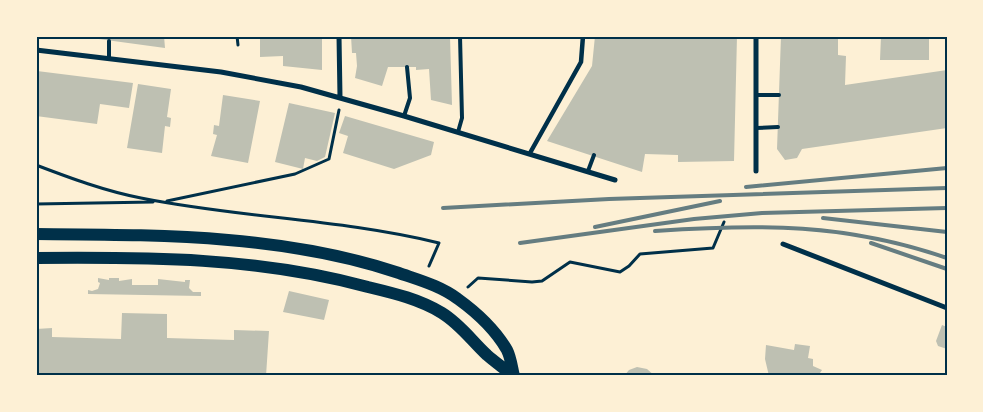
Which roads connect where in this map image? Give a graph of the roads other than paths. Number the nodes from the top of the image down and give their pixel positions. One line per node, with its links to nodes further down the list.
1 (339, 36): 11 (street)
2 (460, 36): 15 (lane)
3 (583, 36): 16 (street)
4 (756, 36): 9 (street)
5 (109, 41): 7 (lane)
6 (36, 50): 7 (street)
7 (109, 59): 11 (street)
8 (407, 67): 12 (lane)
9 (756, 95): 10 (lane); 14 (street)
10 (779, 95)
11 (340, 97): 12 (street)
12 (404, 116): 15 (street)
13 (778, 127): 14 (lane)
14 (756, 128): 19 (street)
15 (458, 132): 16 (street)
16 (530, 153): 18 (street)
17 (594, 155): 18 (lane)
18 (588, 171): 20 (street)
19 (756, 172)
20 (615, 180)
21 (36, 234): 25 (main road)
22 (783, 244): 24 (street)
23 (36, 258): 25 (main road)
24 (947, 308)
25 (514, 376)

